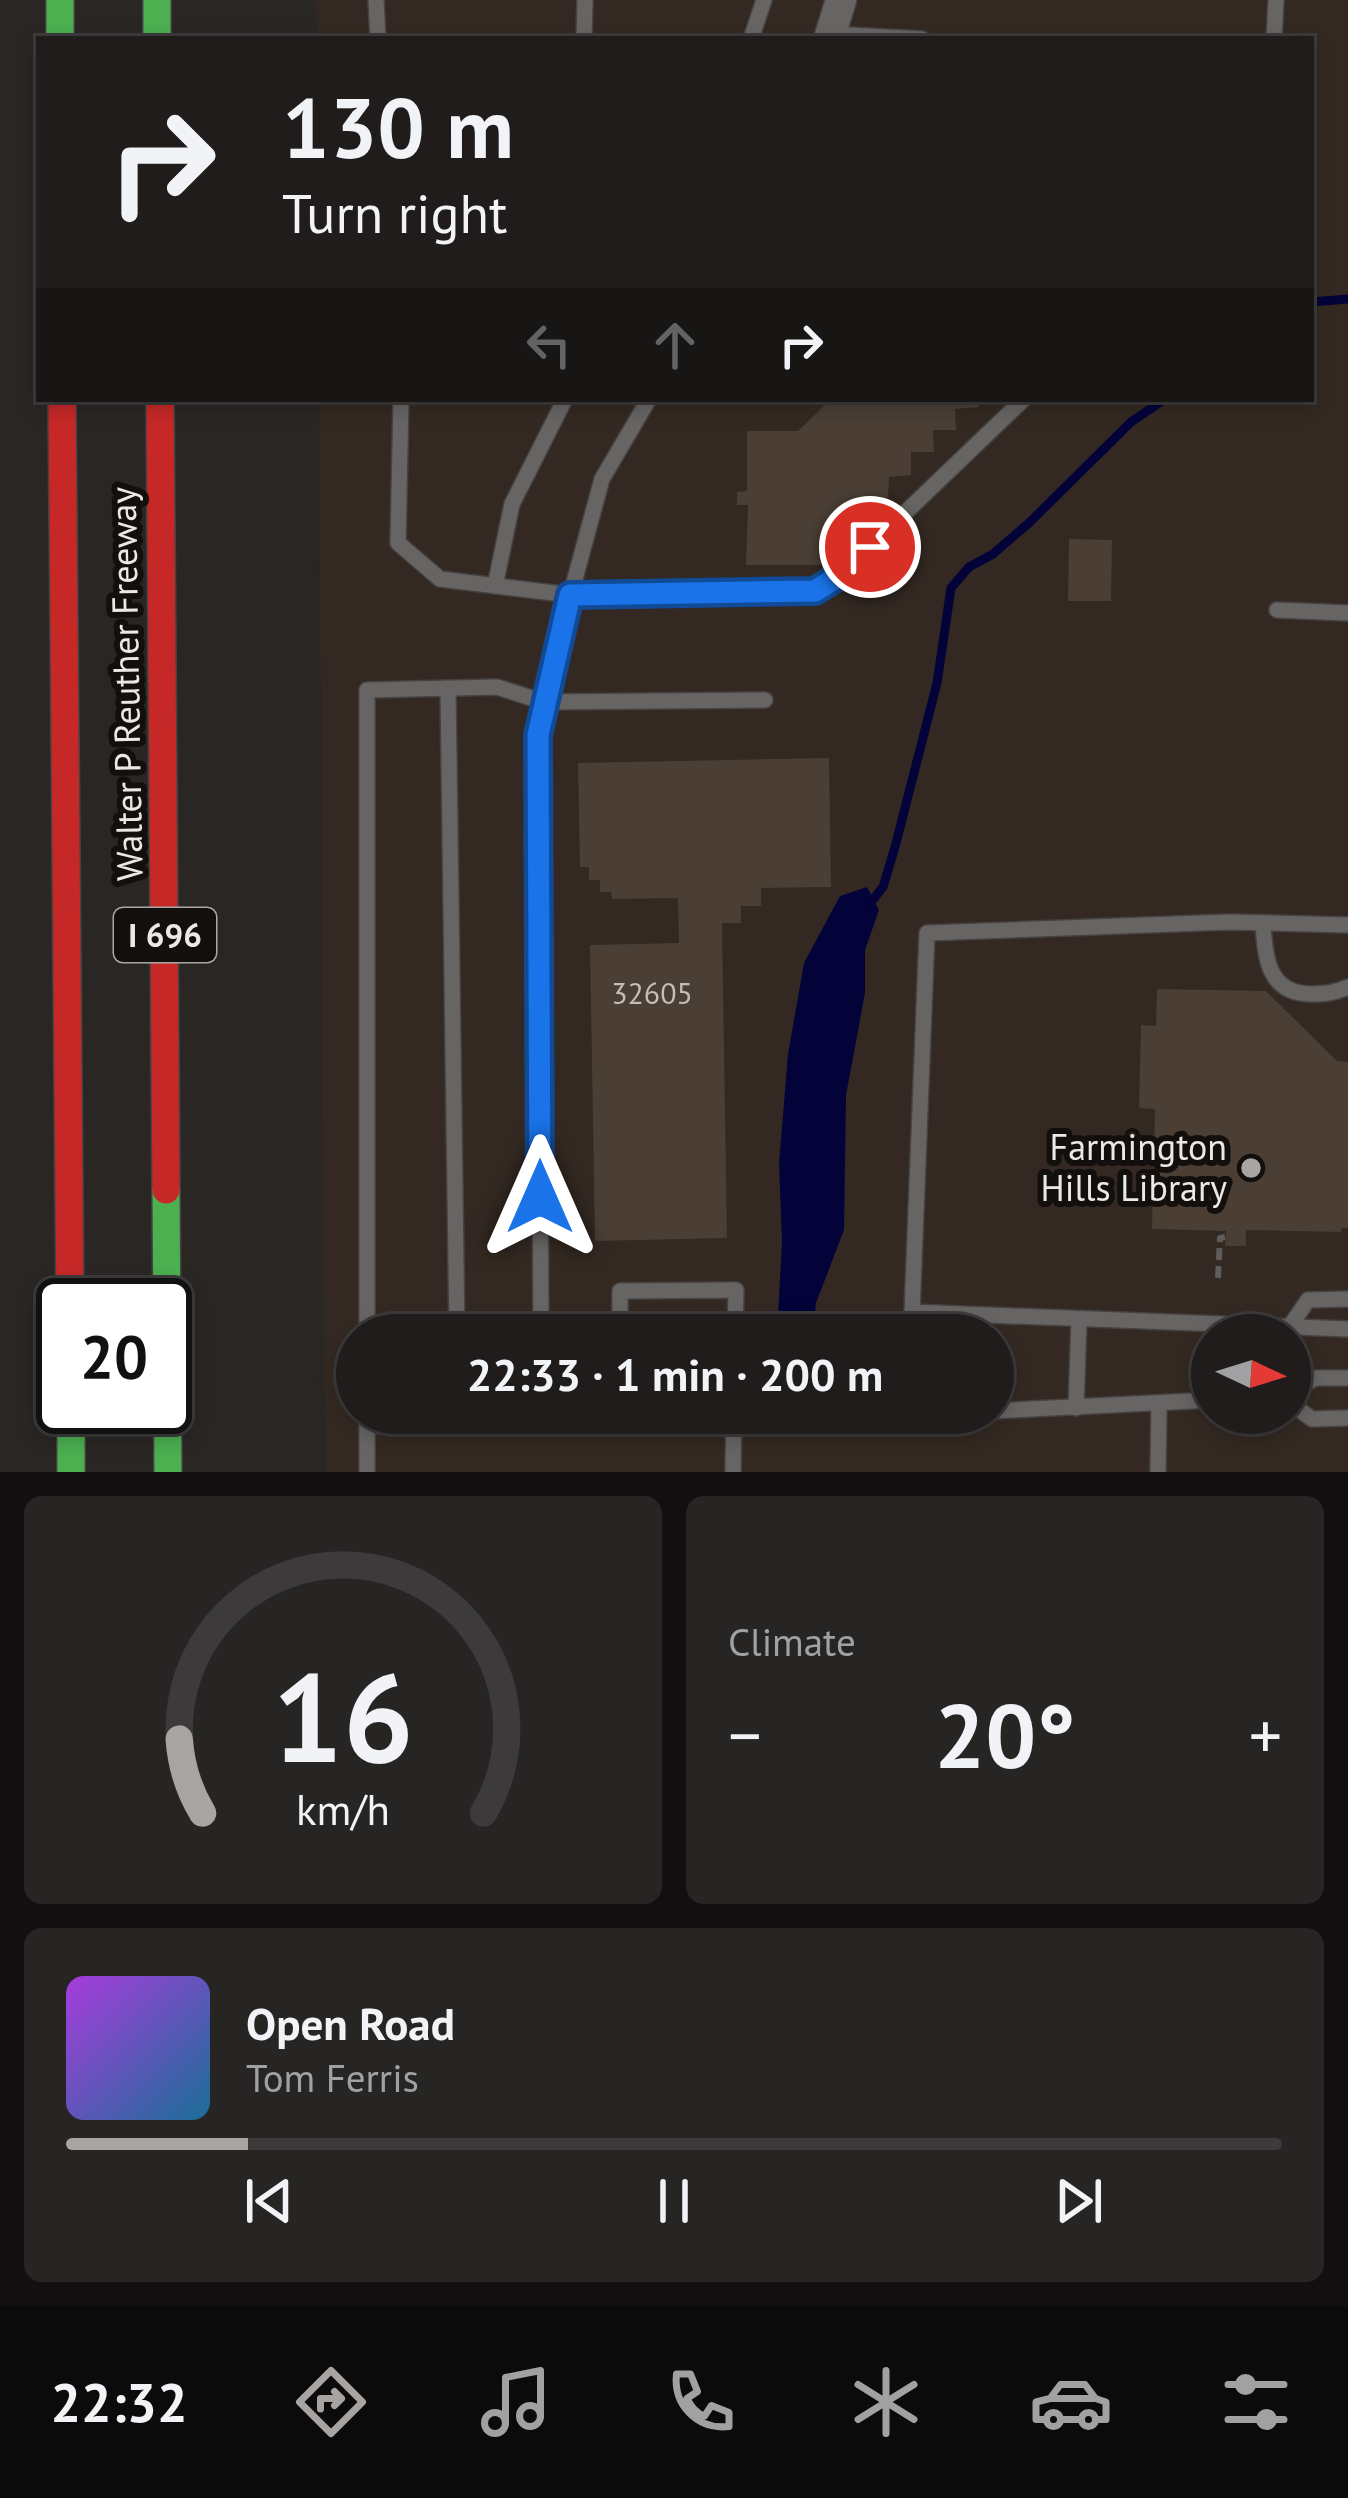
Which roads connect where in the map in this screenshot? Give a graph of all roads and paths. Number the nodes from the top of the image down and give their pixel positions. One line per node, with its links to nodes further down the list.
1 (60, 0): 8 (highway)
2 (157, 0): 9 (highway)
3 (376, 0): 10 (lane)
4 (585, 0): 11 (lane)
5 (764, 0): 12 (lane)
6 (842, 0): 13 (street)
7 (1276, 0): 14 (lane)
8 (60, 36)
9 (158, 36)
10 (378, 36)
11 (584, 36)
12 (752, 36)
13 (830, 36)
14 (1274, 36)
15 (62, 402): 32 (highway, Walter P Reuther Freeway / I 696)
16 (160, 402): 57 (highway, Walter P Reuther Freeway / I 696)
17 (401, 402): 21 (lane)
18 (563, 402): 21 (lane)
19 (648, 402): 22 (lane)
20 (1021, 402): 22 (lane)
21 (495, 586): 22 (lane)
22 (570, 595): 27 (lane)
23 (1277, 610): 24 (lane)
24 (1348, 613)
25 (448, 688): 27 (lane); 35 (lane); 36 (lane)
26 (765, 700): 27 (lane)
27 (544, 702): 37 (lane)
28 (1263, 923): 29 (lane); 30 (lane); 41 (lane)
29 (1348, 926)
30 (1348, 987)
31 (1225, 1238): 33 (path)
32 (70, 1278)
33 (1218, 1278)
34 (1348, 1299): 40 (lane)
35 (367, 1314)
36 (457, 1314)
37 (541, 1314)
38 (620, 1314): 39 (lane)
39 (735, 1314)
40 (1298, 1314)
41 (1079, 1319): 42 (lane); 49 (lane)
42 (1191, 1325)
43 (1348, 1329): 44 (lane)
44 (1311, 1330)
45 (1348, 1378): 46 (lane)
46 (1311, 1380)
47 (1191, 1401): 48 (lane)
48 (1159, 1403): 49 (lane); 60 (lane)
49 (1076, 1408): 50 (lane)
50 (1014, 1410)
51 (1311, 1418): 52 (lane)
52 (1348, 1418)
53 (71, 1434): 56 (highway)
54 (367, 1434): 58 (lane)
55 (734, 1434): 59 (lane)
56 (71, 1472)
57 (168, 1472)
58 (367, 1472)
59 (733, 1472)
60 (1158, 1472)

